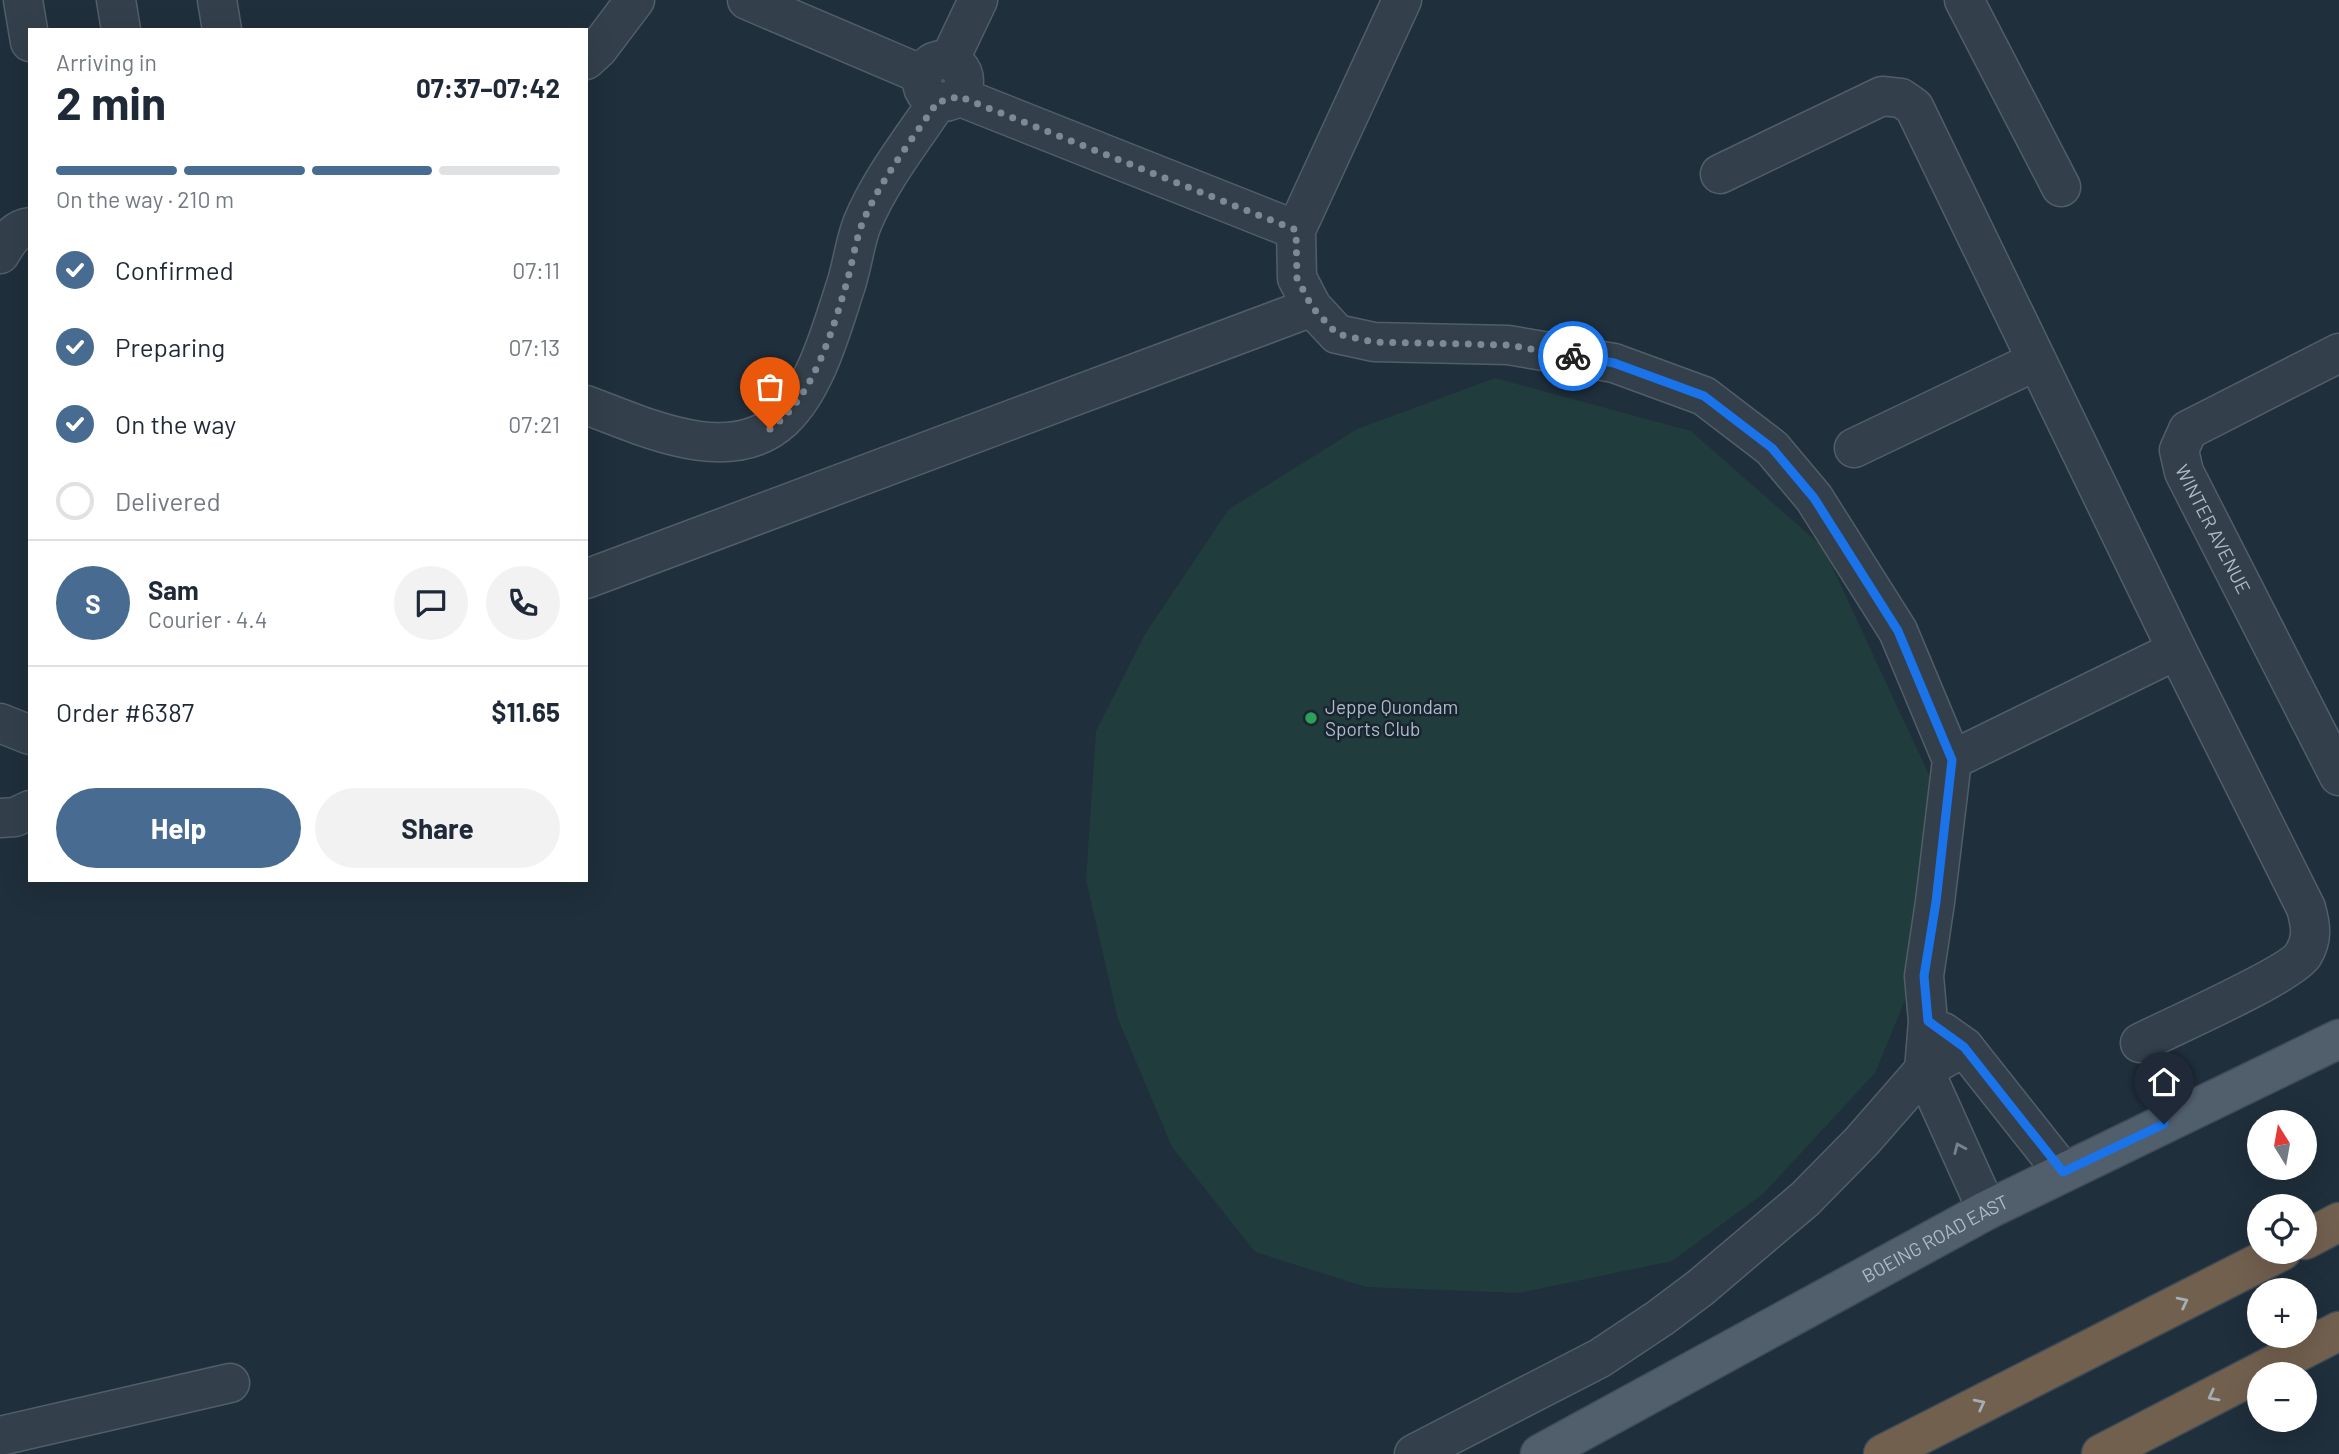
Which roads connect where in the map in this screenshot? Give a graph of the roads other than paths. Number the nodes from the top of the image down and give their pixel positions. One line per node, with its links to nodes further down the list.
1 (23, 0): 11 (street)
2 (116, 0): 9 (street)
3 (217, 0): 10 (street)
4 (635, 0): 12 (street)
5 (747, 0): 13 (street)
6 (978, 0): 13 (street)
7 (1402, 0): 17 (street)
8 (1964, 0): 15 (street)
9 (121, 28)
10 (222, 28)
11 (28, 30)
12 (588, 58)
13 (942, 83): 17 (street); 22 (street)
14 (1720, 174): 21 (street)
15 (2061, 187)
16 (28, 227): 18 (street)
17 (1296, 230): 19 (street)
18 (0, 254)
19 (1312, 307): 24 (street); 28 (street)
20 (2339, 353): 29 (street, WINTER AVENUE)
21 (2036, 362): 23 (street); 25 (street)
22 (588, 406)
23 (1854, 448)
24 (588, 578)
25 (2177, 650): 28 (street); 34 (street)
26 (0, 723): 27 (street)
27 (28, 734)
28 (1952, 760): 32 (street)
29 (2339, 776)
30 (28, 811): 31 (street)
31 (0, 818)
32 (1928, 1021): 35 (street); 36 (street)
33 (2339, 1039): 37 (main road, BOEING ROAD EAST)
34 (2140, 1043)
35 (1964, 1047): 36 (street); 37 (street)
36 (1924, 1069): 38 (street, one-way to 36); 47 (street)
37 (2063, 1172): 38 (main road, BOEING ROAD EAST)
38 (1987, 1210): 48 (main road, BOEING ROAD EAST)
39 (2339, 1222): 40 (highway)
40 (2317, 1234)
41 (2256, 1264): 45 (highway, one-way to 41)
42 (2339, 1331): 44 (highway, one-way to 44)
43 (230, 1383): 46 (street)
44 (2155, 1427): 51 (highway); 52 (highway)
45 (1919, 1435): 49 (highway); 50 (highway)
46 (5, 1442)
47 (1414, 1454)
48 (1540, 1454)
49 (1875, 1454)
50 (1883, 1454)
51 (2101, 1454)
52 (2107, 1454)

